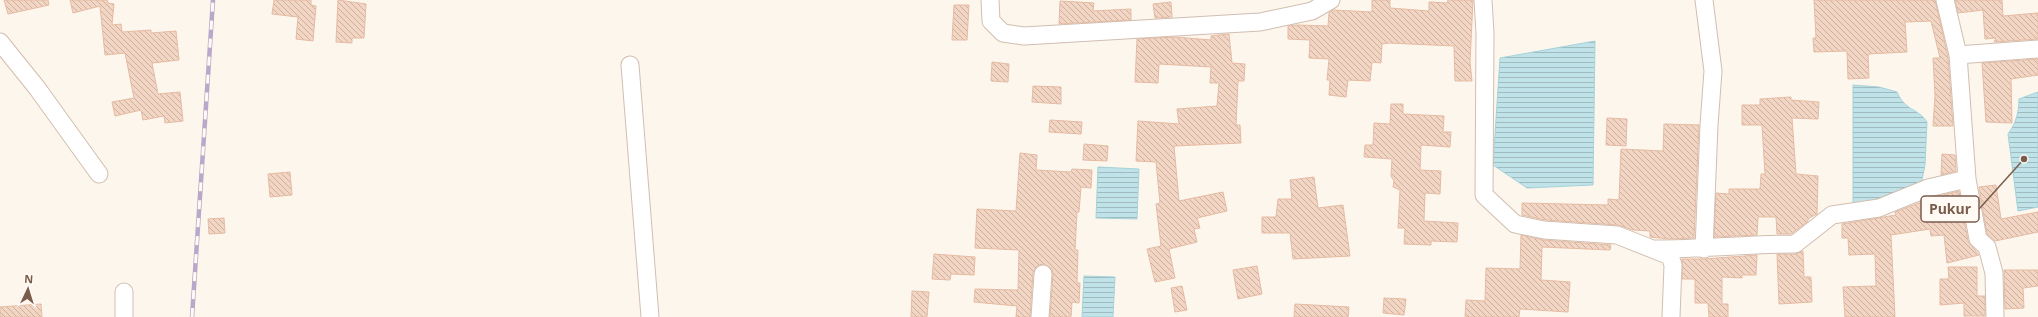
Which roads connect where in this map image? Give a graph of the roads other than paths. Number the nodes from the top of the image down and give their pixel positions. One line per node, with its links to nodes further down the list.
1 (990, 0): 2 (street)
2 (1331, 0)
3 (1483, 0): 13 (street)
4 (1704, 0): 12 (street)
5 (1945, 0): 8 (street)
6 (0, 42): 10 (street)
7 (2038, 49): 8 (street)
8 (1958, 55): 11 (street)
9 (630, 65): 17 (street)
10 (99, 174)
11 (1967, 180): 12 (street); 20 (street)
12 (1704, 248): 13 (street)
13 (1656, 250): 19 (street)
14 (1043, 274): 18 (street)
15 (124, 292): 16 (street)
16 (124, 317)
17 (650, 317)
18 (1040, 317)
19 (1671, 317)
20 (1995, 317)

